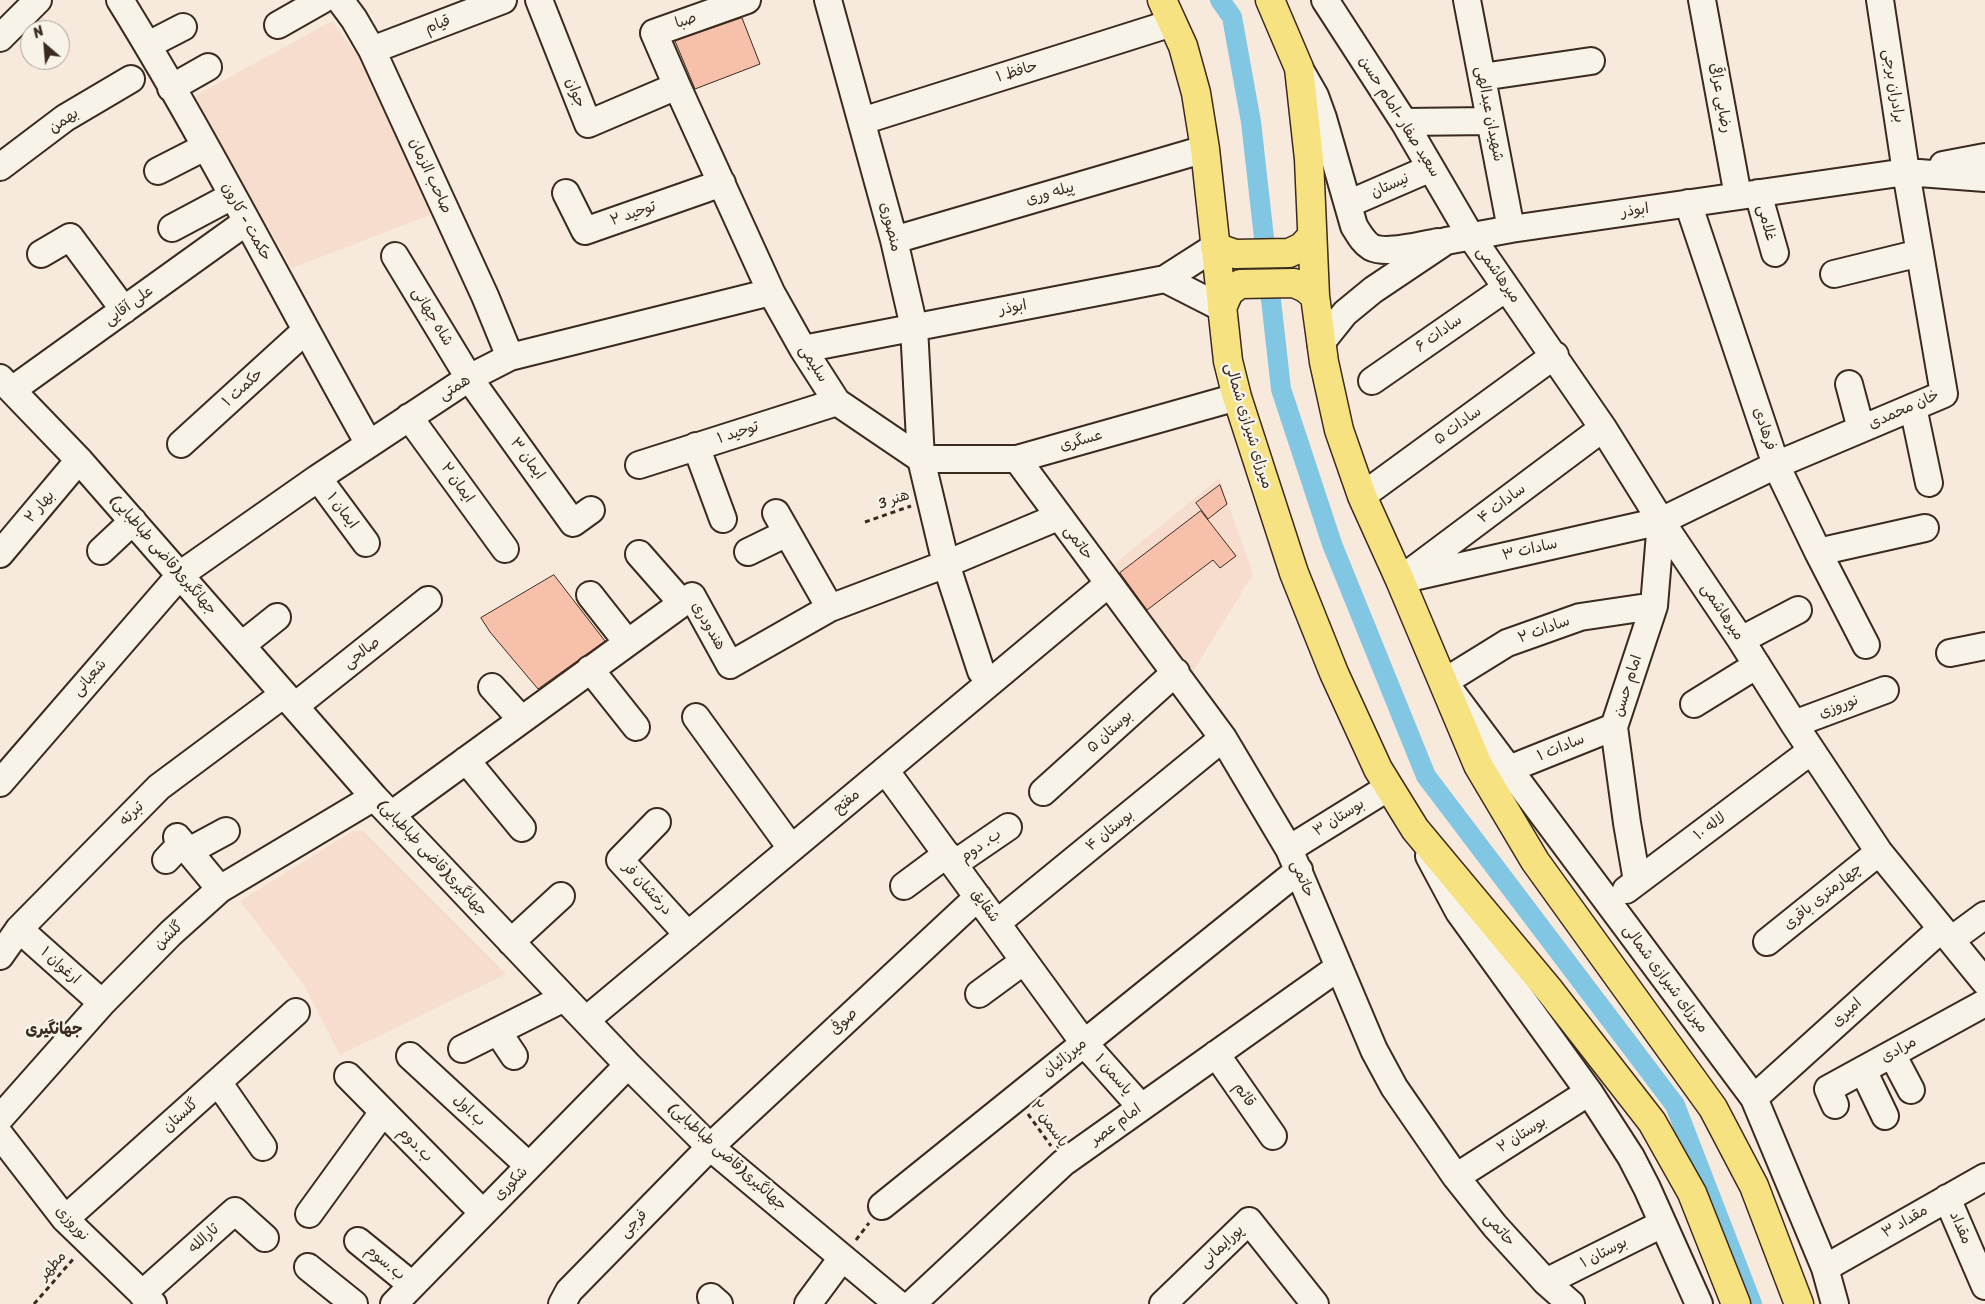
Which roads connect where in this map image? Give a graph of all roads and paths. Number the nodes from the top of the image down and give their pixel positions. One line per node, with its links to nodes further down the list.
1 (38, 0): 18 (street)
2 (120, 0): 19 (street, حکمت - کارون)
3 (322, 0): 15 (street)
4 (340, 0): 20 (street, صاحب الزمان)
5 (539, 0): 26 (street, جوان)
6 (747, 0): 17 (street, صبا)
7 (828, 0): 29 (street, منصوری)
8 (1270, 0): 23 (main road, میرزای شیرازی شمالی)
9 (1325, 0): 30 (street, سعید صفار -امام حسن)
10 (1467, 0): 24 (street, شهیدان عبدالهی)
11 (1702, 0): 41 (street, رضایی عراقی)
12 (1880, 0): 37 (street, برادران برجی)
13 (495, 1): 20 (street, قیام)
14 (1167, 12): 29 (street, حافظ ۱); 32 (main road, میرزای شیرازی شمالی)
15 (278, 25)
16 (183, 27): 19 (street)
17 (654, 33): 26 (street, سلیمی)
18 (0, 38)
19 (148, 45): 27 (street, حکمت - کارون)
20 (372, 50): 68 (street, صاحب الزمان)
21 (1591, 61): 24 (street)
22 (208, 67): 27 (street)
23 (1299, 68): 44 (street); 48 (main road, میرزای شیرازی شمالی)
24 (1482, 78): 28 (street, شهیدان عبدالهی)
25 (131, 79): 34 (street, بهمن)
26 (676, 86): 39 (street, سلیمی)
27 (171, 88): 31 (street, حکمت - کارون)
28 (1490, 120): 30 (street); 47 (street, شهیدان عبدالهی)
29 (862, 121): 50 (street, منصوری)
30 (1404, 122): 35 (street, سعید صفار -امام حسن)
31 (205, 147): 36 (street); 42 (street, حکمت - کارون)
32 (1205, 149): 50 (street, پیله وری); 51 (main road, میرزای شیرازی شمالی)
33 (1985, 157): 37 (street)
34 (0, 167)
35 (1431, 168): 44 (street, نیستان); 49 (street, سعید صفار -امام حسن)
36 (158, 171)
37 (1906, 172): 38 (street, ابوذر); 41 (street, ابوذر); 52 (street, خان محمدی)
38 (1985, 178)
39 (722, 183): 40 (street, توحید ۲); 60 (street, سلیمی)
40 (566, 193)
41 (1748, 194): 43 (street, ابوذر); 54 (street, غلامی)
42 (232, 196): 45 (street, حکمت - کارون); 46 (street)
43 (1688, 203): 47 (street, ابوذر); 86 (street, فرهادی)
44 (1348, 204): 49 (street)
45 (246, 222): 62 (street, علی آقایی); 64 (street, حکمت - کارون)
46 (172, 228)
47 (1511, 229): 49 (street, ابوذر)
48 (1312, 236): 51 (main road); 59 (main road, میرزای شیرازی شمالی)
49 (1458, 238): 58 (street, میرهاشمی); 65 (street, ابوذر)
50 (894, 240): 63 (street, منصوری)
51 (1225, 251): 57 (street, ابوذر); 61 (main road, میرزای شیرازی شمالی)
52 (1920, 253): 56 (street); 75 (street, خان محمدی)
53 (41, 254): 62 (street)
54 (1775, 254)
55 (395, 256): 69 (street, شاه جهانی)
56 (1834, 274)
57 (1165, 279): 61 (street); 63 (street, ابوذر)
58 (1506, 288): 67 (street, میرهاشمی); 70 (street, سادات ۶)
59 (1305, 290): 61 (main road); 65 (main road, میرزای شیرازی شمالی)
60 (772, 292): 66 (street, سلیمی); 68 (street, همتی)
61 (1222, 308): 73 (main road, میرزای شیرازی شمالی)
62 (124, 310): 71 (street, علی آقایی)
63 (914, 327): 66 (street, ابوذر); 82 (street, منصوری)
64 (305, 331): 79 (street, حکمت ۱); 80 (street, حکمت - کارون)
65 (1321, 342): 89 (main road, میرزای شیرازی شمالی)
66 (803, 348): 74 (street, سلیمی)
67 (1555, 355): 77 (street, میرهاشمی); 89 (street, سادات ۵)
68 (510, 357): 69 (street, همتی)
69 (469, 378): 76 (street, همتی); 91 (street, ایمان ۳)
70 (1372, 381)
71 (6, 384): 84 (street, جهانگیری(قاضی طباطبایی))
72 (1849, 384): 78 (street)
73 (1237, 397): 83 (street, عسگری); 142 (main road, میرزای شیرازی شمالی)
74 (837, 402): 81 (street, توحید ۱); 82 (street, سلیمی)
75 (1912, 407): 78 (street, خان محمدی); 88 (street)
76 (409, 417): 80 (street, همتی); 99 (street, ایمان ۲)
77 (1603, 428): 95 (street, میرهاشمی); 107 (street, سادات ۴)
78 (1861, 429): 86 (street, خان محمدی)
79 (181, 444)
80 (369, 444): 87 (street, همتی)
81 (696, 446): 85 (street, توحید ۱); 93 (street)
82 (921, 459): 83 (street, عسگری); 90 (street)
83 (1017, 459): 92 (street, حاتمی)
84 (79, 460): 94 (street, جهانگیری(قاضی طباطبایی)); 100 (street, بهار ۲)
85 (639, 465)
86 (1776, 465): 95 (street, خان محمدی); 103 (street, فرهادی)
87 (318, 478): 98 (street, ایمان ۱); 106 (street, همتی)
88 (1929, 483)
89 (1362, 496): 107 (main road, میرزای شیرازی شمالی)
90 (930, 500): 96 (path, هنر 3); 105 (street)
91 (591, 510)
92 (1058, 517): 105 (street, هندودری); 108 (street, حاتمی)
93 (723, 519)
94 (133, 521): 101 (street); 106 (street, جهانگیری(قاضی طباطبایی))
95 (1660, 521): 107 (street, سادات ۳); 112 (street, امام حسن); 116 (street, میرهاشمی)
96 (865, 522)
97 (1925, 528): 103 (street)
98 (366, 543)
99 (505, 549)
100 (1, 551)
101 (101, 551)
102 (748, 552): 113 (street)
103 (1818, 552): 119 (street, فرهادی)
104 (639, 554): 111 (street)
105 (946, 564): 113 (street, هندودری); 124 (street)
106 (180, 574): 118 (street, جهانگیری(قاضی طباطبایی)); 141 (street, شعبانی)
107 (1400, 580): 126 (main road, میرزای شیرازی شمالی)
108 (1108, 584): 125 (street, حاتمی); 140 (street, مفتح)
109 (590, 595): 117 (street)
110 (428, 600): 129 (street, صالحی)
111 (682, 603): 113 (street, هندودری); 117 (street, هندودری)
112 (1654, 606): 126 (street, سادات ۲); 135 (street, امام حسن)
113 (830, 608)
114 (1798, 610): 116 (street)
115 (277, 616): 118 (street)
116 (1741, 640): 122 (street, میرهاشمی)
117 (627, 642): 123 (street, هندودری)
118 (242, 645): 129 (street, جهانگیری(قاضی طباطبایی))
119 (1866, 645)
120 (1985, 646): 121 (street)
121 (1950, 653)
122 (1757, 665): 130 (street); 133 (street, میرهاشمی)
123 (590, 669): 132 (street, هندودری); 134 (street)
124 (981, 672)
125 (1176, 672): 136 (street, حاتمی); 143 (street, بوستان ۵)
126 (1444, 682): 139 (street, میرزای شیرازی شمالی); 233 (main road, میرزای شیرازی شمالی)
127 (492, 688): 132 (street)
128 (1885, 690): 133 (street, نوروزی)
129 (290, 700): 144 (street, جهانگیری(قاضی طباطبایی)); 162 (street, تبرته)
130 (1694, 704)
131 (696, 717): 150 (street)
132 (521, 719): 138 (street, هندودری)
133 (1794, 724): 137 (street, میرهاشمی)
134 (636, 727)
135 (1614, 727): 139 (street, سادات ۱); 154 (street, امام حسن)
136 (1224, 738): 153 (street, حاتمی); 161 (street, بوستان ۴)
137 (1812, 751): 151 (street, میرهاشمی); 154 (street, لاله ۱۰)
138 (466, 760): 144 (street, هندودری); 147 (street)
139 (1509, 769): 159 (street, میرزای شیرازی شمالی)
140 (885, 770): 150 (street, مفتح); 152 (street, شقایق)
141 (0, 782)
142 (1389, 787): 148 (main road, میرزای شیرازی شمالی); 153 (street, بوستان ۳)
143 (1043, 792)
144 (383, 806): 156 (street, گلشن); 165 (street, جهانگیری(قاضی طباطبایی))
145 (657, 822): 163 (street, درخشان فر)
146 (1008, 827): 152 (street, ب. دوم)
147 (522, 828)
148 (1415, 829): 189 (street, میرزای شیرازی شمالی); 232 (main road, میرزای شیرازی شمالی)
149 (226, 830): 156 (street)
150 (791, 848): 163 (street, مفتح)
151 (1878, 852): 164 (street, میرهاشمی); 166 (street, چهارمتری باقری)
152 (950, 859): 155 (street, ب. دوم); 158 (street, شقایق)
153 (1294, 859): 169 (street, حاتمی); 178 (street, میرزائیان)
154 (1637, 882): 159 (street, لاله ۱۰)
155 (904, 886)
156 (220, 889): 173 (street, گلشن)
157 (561, 896): 165 (street)
158 (978, 897): 161 (street, شقایق); 200 (street, صوفی)
159 (1609, 903): 191 (street, میرزای شیرازی شمالی)
160 (1985, 915): 164 (street, امیری)
161 (997, 924): 168 (street, شقایق)
162 (18, 929): 167 (street, تبرته); 173 (street, ارغوان ۱)
163 (688, 934): 176 (street, مفتح)
164 (1946, 934): 170 (street, میرهاشمی); 191 (street, امیری)
165 (511, 942): 172 (street, جهانگیری(قاضی طباطبایی))
166 (1767, 942)
167 (0, 956)
168 (1024, 961): 171 (street); 178 (street, شقایق)
169 (1339, 967): 180 (street, امام عصر); 203 (street, حاتمی)
170 (1985, 982)
171 (980, 994)
172 (564, 998): 176 (street, جهانگیری(قاضی طباطبایی)); 177 (street)
173 (102, 1003): 196 (street, گلشن)
174 (1985, 1003): 181 (street, مرادی)
175 (296, 1012): 187 (street, گلستان)
176 (586, 1020): 184 (street, جهانگیری(قاضی طباطبایی))
177 (498, 1032): 179 (street); 183 (street)
178 (1084, 1043): 190 (street, میرزائیان); 193 (street, یاسمن ۱)
179 (462, 1049)
180 (1216, 1054): 193 (street, امام عصر); 198 (street, قائم)
181 (1892, 1054): 185 (street, مرادی); 188 (street)
182 (410, 1056): 202 (street, ب.اول)
183 (514, 1056)
184 (628, 1065): 200 (street, جهانگیری(قاضی طباطبایی)); 202 (street, شکوری)
185 (1863, 1070): 192 (street, مرادی); 195 (street)
186 (348, 1076): 194 (street, ب.دوم)
187 (218, 1082): 199 (street); 209 (street, گلستان)
188 (1911, 1090)
189 (1589, 1092): 203 (street, بوستان ۲); 210 (street, میرزای شیرازی شمالی)
190 (1016, 1098): 201 (path, یاسمن ۲); 206 (street, میرزائیان)
191 (1754, 1098): 216 (street, میرزای شیرازی شمالی)
192 (1835, 1105)
193 (1141, 1107): 201 (street, امام عصر)
194 (383, 1112): 207 (street, ب.دوم); 208 (street)
195 (1884, 1116)
196 (0, 1118)
197 (0, 1135): 209 (street, نوروزی)
198 (1273, 1136)
199 (262, 1146)
200 (710, 1147): 214 (street, جهانگیری(قاضی طباطبایی)); 224 (street, فرجی)
201 (1063, 1163): 227 (street, امام عصر)
202 (529, 1166): 207 (street, شکوری)
203 (1456, 1177): 217 (street, حاتمی)
204 (1985, 1177): 205 (street, مقداد ۳)
205 (1947, 1198): 216 (street, مقداد ۳); 219 (street, مقداد)
206 (882, 1206): 214 (path)
207 (483, 1213): 218 (street, شکوری)
208 (309, 1214)
209 (65, 1219): 212 (street, نوروزی)
210 (1662, 1224): 217 (street, بوستان ۱); 231 (street, میرزای شیرازی شمالی)
211 (265, 1238): 220 (street, ثارالله)
212 (89, 1242): 220 (street, نوروزی); 221 (path, مطهر)
213 (362, 1252): 218 (street, ب.سوم)
214 (842, 1258): 225 (street); 226 (street, جهانگیری(قاضی طباطبایی))
215 (308, 1266): 222 (street)
216 (1825, 1268): 234 (street, میرزای شیرازی شمالی)
217 (1546, 1282): 230 (street, حاتمی)
218 (412, 1286): 223 (street, شکوری)
219 (1985, 1286)
220 (148, 1299)
221 (34, 1304)
222 (354, 1304)
223 (394, 1304)
224 (562, 1304)
225 (808, 1304)
226 (898, 1304)
227 (912, 1304)
228 (1163, 1304): 229 (street, پورایمانی)
229 (1315, 1304)
230 (1571, 1304)
231 (1699, 1304)
232 (1736, 1304)
233 (1799, 1304)
234 (1835, 1304)

